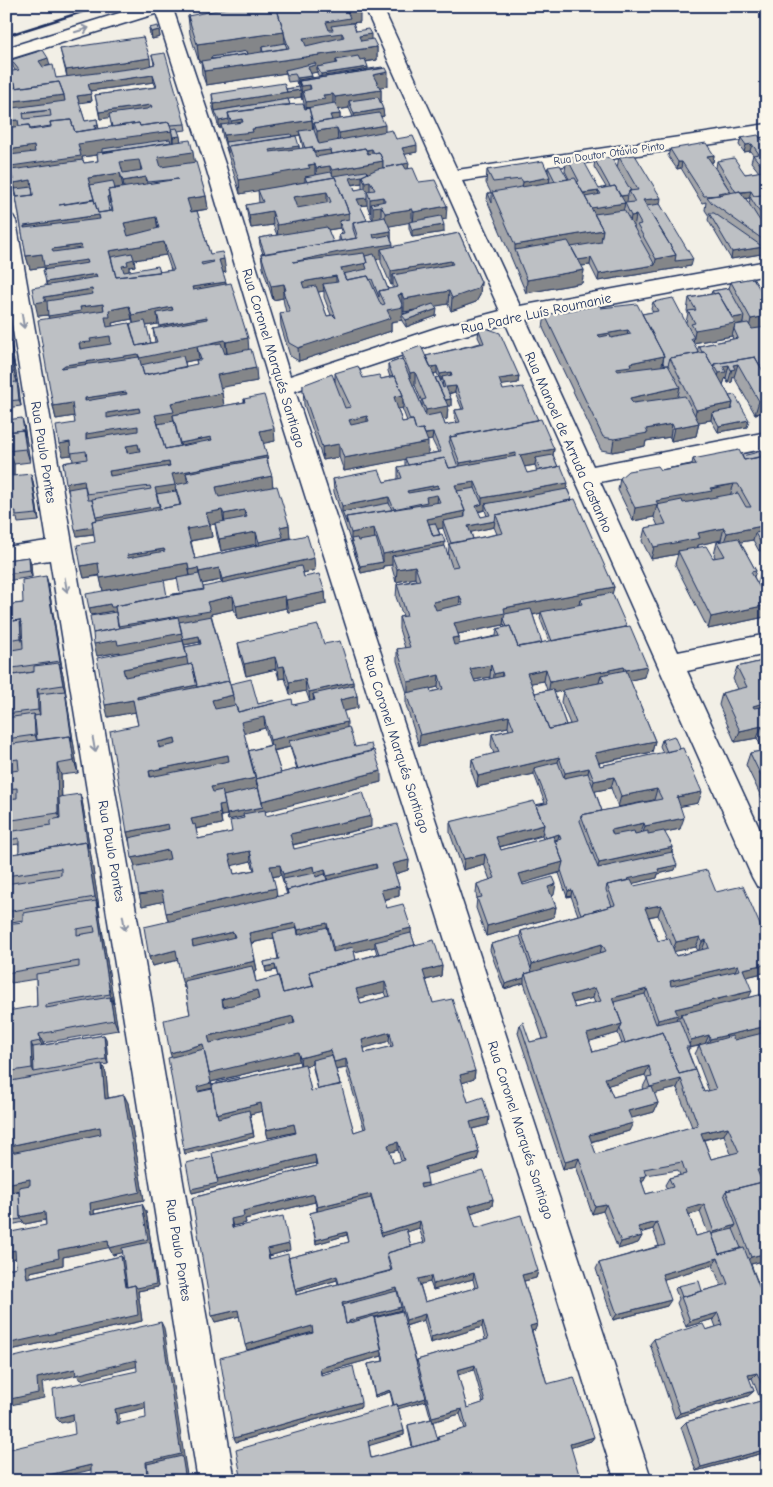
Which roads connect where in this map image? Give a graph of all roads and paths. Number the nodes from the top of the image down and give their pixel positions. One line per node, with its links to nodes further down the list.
1 (163, 6): 4 (street, one-way to 1); 11 (street, Rua Coronel Marqués Santiago)
2 (373, 6): 7 (street, Rua Manoel de Arruda Castanho)
3 (6, 43): 4 (street)
4 (35, 45): 5 (street)
5 (6, 54)
6 (767, 130): 7 (street, Rua Doutor Otávio Pinto)
7 (451, 177): 10 (street, Rua Manoel de Arruda Castanho)
8 (6, 221): 14 (street, Rua Paulo Pontes, one-way to 14)
9 (767, 268): 10 (street, Rua Padre Luís Roumanie)
10 (511, 315): 11 (street, Rua Padre Luís Roumanie); 13 (street, Rua Manoel de Arruda Castanho)
11 (282, 387): 20 (street, Rua Coronel Marqués Santiago)
12 (767, 440): 13 (street)
13 (584, 476): 17 (street, Rua Manoel de Arruda Castanho)
14 (60, 549): 15 (street); 19 (street, Rua Paulo Pontes, one-way to 19)
15 (6, 557)
16 (767, 644): 17 (street)
17 (670, 664): 18 (street, Rua Manoel de Arruda Castanho)
18 (767, 877)
19 (217, 1481)
20 (634, 1481)

